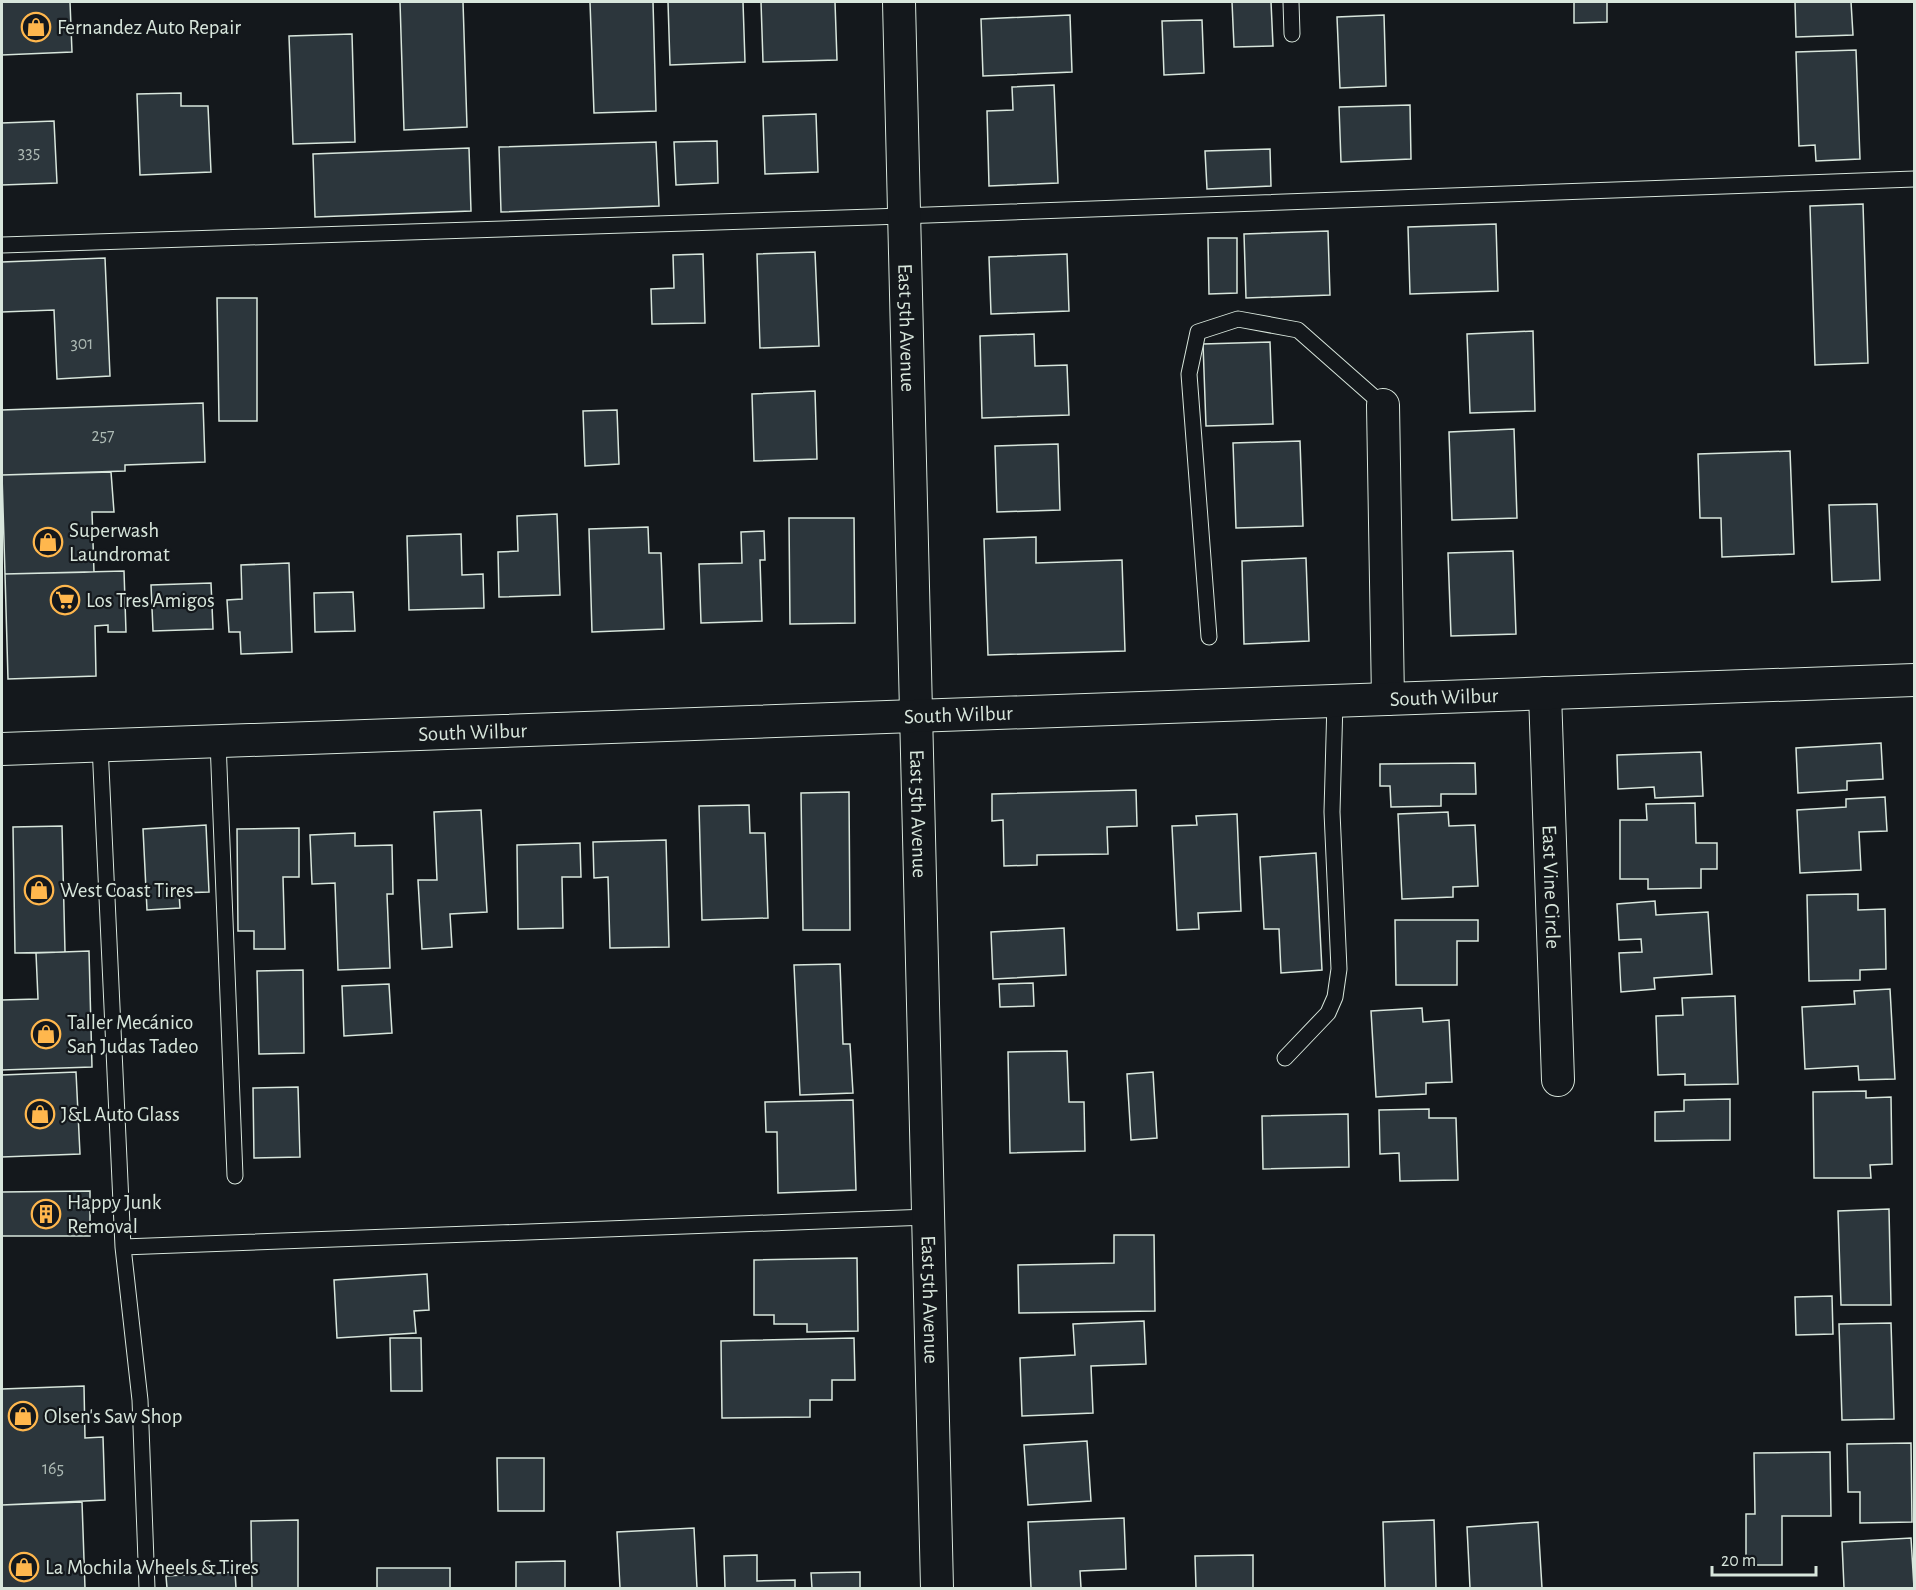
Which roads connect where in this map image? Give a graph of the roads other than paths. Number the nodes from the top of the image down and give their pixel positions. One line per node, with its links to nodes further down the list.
1 (898, 2): 5 (street, East 5th Avenue)
2 (1291, 2): 3 (lane)
3 (1292, 34)
4 (1914, 179): 5 (lane)
5 (904, 216): 6 (lane); 13 (street, East 5th Avenue)
6 (2, 245)
7 (1383, 405): 8 (lane); 11 (street)
8 (1209, 637)
9 (1914, 680): 10 (street, South Wilbur)
10 (1545, 693): 11 (street, South Wilbur); 18 (street, East Vine Circle)
11 (1388, 699): 12 (street, South Wilbur)
12 (1335, 701): 13 (street, South Wilbur); 17 (lane)
13 (916, 716): 14 (street, South Wilbur); 20 (street, East 5th Avenue)
14 (219, 741): 15 (street, South Wilbur); 19 (lane)
15 (100, 746): 16 (street, South Wilbur); 21 (lane)
16 (2, 749)
17 (1285, 1058)
18 (1558, 1080)
19 (235, 1176)
20 (928, 1217): 21 (lane); 23 (street, East 5th Avenue)
21 (123, 1247): 22 (lane)
22 (147, 1588)
23 (937, 1588)

